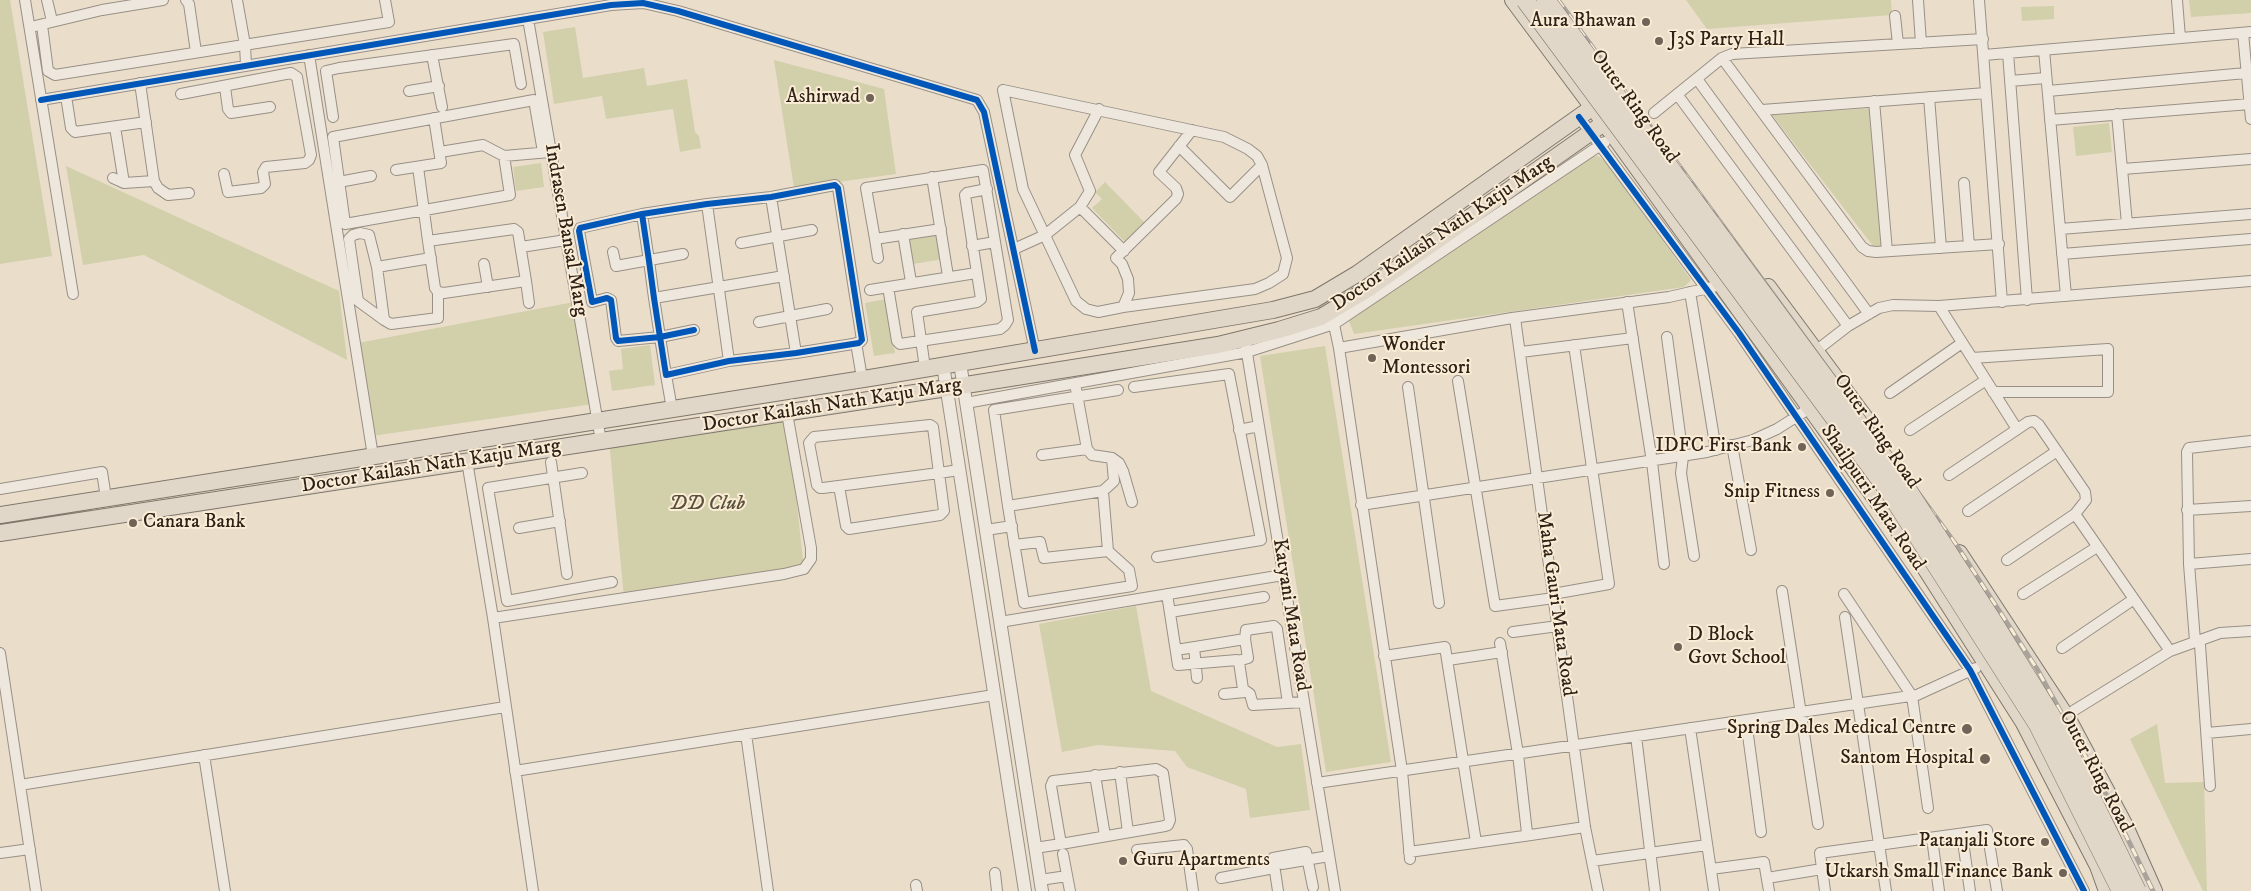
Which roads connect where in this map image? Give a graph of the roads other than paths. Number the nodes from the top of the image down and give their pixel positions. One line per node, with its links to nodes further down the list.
1 (25, 0): 19 (street)
2 (48, 0): 18 (street)
3 (163, 0): 14 (street)
4 (186, 0): 29 (street)
5 (237, 0): 26 (street)
6 (385, 0): 17 (street)
7 (1513, 0): 59 (main road, Outer Ring Road)
8 (1525, 0): 370 (highway, Outer Ring Road, bridge)
9 (1546, 0): 371 (highway, Outer Ring Road, bridge)
10 (1555, 0): 118 (main road, Outer Ring Road)
11 (1918, 0): 24 (street)
12 (1979, 0): 22 (street)
13 (2177, 0): 21 (street)
14 (101, 5): 18 (street)
15 (1895, 16): 25 (street)
16 (528, 19): 23 (street); 77 (street, Indrasen Bansal Marg); 120 (street)
17 (389, 22): 23 (street); 26 (street)
18 (47, 23): 19 (street); 29 (street)
19 (29, 28): 54 (street)
20 (2247, 33): 21 (street); 37 (street)
21 (2180, 38): 27 (street)
22 (1983, 39): 24 (street); 33 (street)
23 (390, 42): 28 (street)
24 (1921, 43): 25 (street)
25 (1898, 44): 34 (street)
26 (245, 45): 29 (street); 35 (street)
27 (2044, 50): 30 (street); 39 (street)
28 (334, 51): 31 (street); 36 (street)
29 (196, 52)
30 (2008, 53): 33 (street); 40 (street)
31 (309, 55): 35 (street); 45 (street)
32 (432, 55): 36 (street); 42 (street); 43 (street)
33 (1984, 55): 49 (street)
34 (1722, 58): 38 (street); 61 (street)
35 (246, 65): 41 (street)
36 (339, 68): 64 (street)
37 (2246, 73): 47 (street); 56 (street)
38 (1697, 78): 51 (street); 156 (street)
39 (2046, 78): 40 (street); 47 (street)
40 (2010, 80): 149 (street)
41 (140, 83): 52 (street); 69 (street)
42 (521, 84)
43 (439, 86): 46 (street); 58 (street)
44 (225, 87): 48 (street); 50 (street); 57 (street)
45 (314, 90): 48 (street); 213 (street)
46 (409, 91)
47 (2048, 91): 68 (street)
48 (300, 93): 84 (street)
49 (1986, 93): 53 (street); 114 (street)
50 (181, 94)
51 (1677, 94): 62 (street); 162 (street)
52 (66, 96): 54 (street); 71 (street)
53 (1929, 97): 55 (street); 119 (street)
54 (41, 100): 146 (street)
55 (1874, 102): 61 (street); 122 (street)
56 (2250, 104): 63 (street); 67 (street)
57 (270, 107)
58 (442, 107)
59 (1594, 107): 65 (main road, Doctor Kailash Nath Katju Marg); 70 (main road, Outer Ring Road)
60 (1099, 109): 72 (street); 96 (street); 105 (street)
61 (1762, 110): 122 (street)
62 (1654, 113)
63 (2117, 114): 68 (street); 82 (street)
64 (333, 117)
65 (1578, 117): 74 (street); 107 (main road, Doctor Kailash Nath Katju Marg)
66 (434, 118): 76 (street); 77 (street); 89 (street)
67 (2251, 119)
68 (2050, 120): 102 (street)
69 (146, 122): 71 (street); 88 (street)
70 (1604, 123): 73 (main road, Outer Ring Road); 74 (main road, Doctor Kailash Nath Katju Marg)
71 (115, 127): 90 (street)
72 (1192, 130): 75 (street); 80 (street)
73 (1615, 136): 74 (street); 132 (main road, Outer Ring Road)
74 (1595, 138): 124 (main road, Doctor Kailash Nath Katju Marg); 140 (street); 158 (street)
75 (1179, 146): 80 (street); 121 (street)
76 (440, 152): 78 (street); 81 (street)
77 (547, 152): 78 (street); 110 (street, Indrasen Bansal Marg)
78 (504, 156): 97 (street)
79 (2251, 159): 82 (street)
80 (1262, 165): 153 (street)
81 (418, 166): 83 (street); 97 (street)
82 (2123, 169): 100 (street)
83 (396, 170)
84 (224, 174)
85 (370, 176): 89 (street)
86 (932, 177): 92 (street); 101 (street); 108 (street)
87 (113, 178): 90 (street)
88 (154, 181): 90 (street); 93 (street)
89 (339, 182): 97 (street)
90 (124, 183)
91 (1964, 184): 116 (street)
92 (987, 189): 112 (street); 115 (street)
93 (189, 193)
94 (771, 197): 95 (street); 106 (street); 168 (street)
95 (707, 204): 98 (street); 142 (street)
96 (1080, 207): 105 (street); 121 (street)
97 (424, 209): 111 (street)
98 (642, 214): 129 (street); 164 (street)
99 (2251, 214): 100 (street)
100 (2127, 224): 102 (street)
101 (940, 229): 104 (street); 135 (street)
102 (2060, 229): 126 (street)
103 (812, 230): 106 (street)
104 (903, 234): 108 (street); 137 (street)
105 (1045, 235): 120 (street); 153 (street)
106 (777, 236): 113 (street); 134 (street)
107 (1411, 236): 124 (main road); 174 (main road, Doctor Kailash Nath Katju Marg)
108 (874, 239): 128 (street)
109 (2251, 239): 126 (street)
110 (566, 240): 117 (street); 201 (street, Indrasen Bansal Marg)
111 (428, 241): 117 (street); 127 (street)
112 (995, 242): 115 (street); 167 (street)
113 (741, 243)
114 (1999, 244): 116 (street); 152 (street)
115 (972, 246): 133 (street)
116 (1969, 246): 119 (street)
117 (521, 247): 136 (street)
118 (1739, 248): 132 (main road); 173 (main road, Outer Ring Road)
119 (1941, 248): 122 (street)
120 (1014, 249): 174 (street)
121 (1124, 251): 153 (street)
122 (1887, 251)
123 (613, 252): 129 (street)
124 (1422, 252): 158 (main road, Doctor Kailash Nath Katju Marg)
125 (683, 254): 129 (street)
126 (2062, 254): 147 (street)
127 (430, 258): 131 (street); 144 (street)
128 (878, 258)
129 (649, 261): 148 (street)
130 (484, 264): 141 (street)
131 (377, 267): 160 (street); 160 (street)
132 (1710, 268): 140 (main road, Outer Ring Road)
133 (976, 273): 135 (street); 167 (street)
134 (784, 276): 142 (street); 157 (street)
135 (948, 276): 137 (street)
136 (526, 281): 141 (street); 150 (street)
137 (911, 282): 139 (street)
138 (2251, 282): 147 (street)
139 (888, 286): 143 (street); 167 (street)
140 (1714, 286): 145 (street); 199 (main road, Outer Ring Road)
141 (488, 287): 144 (street)
142 (717, 287): 148 (street); 178 (street)
143 (870, 290)
144 (438, 292): 160 (street)
145 (1690, 292): 151 (street); 210 (street)
146 (73, 294)
147 (2066, 296): 149 (street)
148 (654, 298): 164 (street)
149 (2027, 300): 152 (street)
150 (529, 302)
151 (1627, 302): 159 (street); 166 (street)
152 (2002, 302): 154 (street)
153 (1123, 306)
154 (1939, 306): 156 (street); 169 (street)
155 (827, 309): 157 (street)
156 (1868, 314): 162 (street)
157 (790, 316): 161 (street); 176 (street)
158 (1332, 318): 170 (main road, Doctor Kailash Nath Katju Marg); 172 (street)
159 (1515, 318): 172 (street); 175 (street, Maha Gauri Mata Road)
160 (384, 320)
161 (759, 322)
162 (1848, 326): 173 (street)
163 (694, 330): 164 (street)
164 (660, 337): 183 (street)
165 (1667, 337): 214 (street)
166 (1633, 338): 171 (street); 218 (street)
167 (921, 341): 181 (street)
168 (856, 343): 176 (street); 185 (street)
169 (1962, 343): 177 (street); 195 (street)
170 (1246, 345): 182 (street); 184 (main road, Doctor Kailash Nath Katju Marg); 202 (street, Katyani Mata Road)
171 (1574, 345): 175 (street); 220 (street)
172 (1339, 348): 233 (street)
173 (1817, 350): 265 (main road, Outer Ring Road)
174 (1035, 351): 179 (main road, Doctor Kailash Nath Katju Marg)
175 (1521, 352): 225 (street, Maha Gauri Mata Road)
176 (796, 353): 178 (street)
177 (1972, 358): 186 (street); 194 (street)
178 (729, 360): 183 (street)
179 (960, 362): 180 (main road, Doctor Kailash Nath Katju Marg); 189 (street)
180 (944, 366): 181 (main road, Doctor Kailash Nath Katju Marg); 192 (street)
181 (925, 368): 185 (main road, Doctor Kailash Nath Katju Marg)
182 (1155, 368): 184 (street); 188 (street)
183 (666, 375): 198 (street)
184 (1073, 375): 189 (main road, Doctor Kailash Nath Katju Marg); 196 (street); 197 (street)
185 (862, 378): 198 (main road, Doctor Kailash Nath Katju Marg)
186 (1986, 380): 194 (street); 205 (street)
187 (1458, 381): 227 (street)
188 (1158, 384): 190 (street); 204 (street)
189 (963, 386): 192 (main road, Doctor Kailash Nath Katju Marg); 197 (street)
190 (1134, 387)
191 (1408, 387): 230 (street)
192 (947, 388): 200 (main road, Doctor Kailash Nath Katju Marg); 219 (street)
193 (1118, 390): 196 (street)
194 (1994, 392): 203 (street)
195 (1890, 393)
196 (1077, 396): 209 (street); 234 (street)
197 (966, 403): 243 (street)
198 (672, 408): 201 (main road, Doctor Kailash Nath Katju Marg)
199 (1804, 412): 208 (street); 270 (main road, Outer Ring Road); 288 (street, Shailputri Mata Road)
200 (787, 413): 207 (main road, Doctor Kailash Nath Katju Marg); 269 (street)
201 (598, 420): 207 (street, Indrasen Bansal Marg); 213 (main road, Doctor Kailash Nath Katju Marg)
202 (1259, 426): 204 (street); 256 (street, Katyani Mata Road)
203 (2017, 429): 211 (street); 223 (street)
204 (1239, 430): 250 (street)
205 (1910, 430)
206 (2251, 440): 236 (street)
207 (601, 441): 216 (main road, Doctor Kailash Nath Katju Marg)
208 (1732, 445): 210 (street); 247 (street)
209 (1087, 449): 212 (street); 215 (street)
210 (1716, 450): 214 (street)
211 (2057, 451): 237 (street); 238 (street)
212 (1042, 455)
213 (372, 456): 231 (main road, Doctor Kailash Nath Katju Marg)
214 (1683, 457): 218 (street); 249 (street)
215 (1112, 458): 229 (street); 232 (street)
216 (467, 462): 244 (main road, Doctor Kailash Nath Katju Marg); 269 (street)
217 (551, 462): 224 (street)
218 (1652, 462): 220 (street); 253 (street)
219 (959, 470): 222 (street); 292 (street)
220 (1594, 471): 225 (street); 262 (street)
221 (582, 473): 224 (street)
222 (939, 473): 226 (street); 226 (street); 226 (street)
223 (1948, 475)
224 (553, 477): 240 (street); 257 (street)
225 (1538, 479): 227 (street); 262 (street, Maha Gauri Mata Road)
226 (839, 486)
227 (1476, 488): 230 (street); 262 (street)
228 (0, 489): 231 (street)
229 (1103, 491): 234 (street); 248 (street)
230 (1423, 495): 233 (street); 266 (street)
231 (106, 498): 239 (main road, Doctor Kailash Nath Katju Marg)
232 (1132, 502)
233 (1361, 505): 283 (street)
234 (1008, 506): 241 (street)
235 (2251, 506): 236 (street)
236 (2187, 510): 254 (street)
237 (1968, 511)
238 (2075, 514): 246 (street); 251 (street)
239 (0, 515)
240 (560, 521): 242 (street); 255 (street)
241 (1012, 526): 243 (street); 245 (street)
242 (519, 528)
243 (986, 530): 271 (street)
244 (0, 533)
245 (1014, 545): 248 (street); 248 (street)
246 (2097, 547): 261 (street); 264 (street)
247 (1751, 550)
248 (1108, 551)
249 (1694, 556)
250 (1157, 557)
251 (2007, 560)
252 (2251, 560): 254 (street)
253 (1664, 564)
254 (2189, 564): 277 (street)
255 (568, 574)
256 (1284, 575): 259 (street); 294 (street, Katyani Mata Road)
257 (612, 582)
258 (1782, 592): 298 (street)
259 (1167, 594): 267 (street); 271 (street)
260 (1844, 594): 293 (street)
261 (2023, 594)
262 (1553, 596): 272 (street, Maha Gauri Mata Road)
263 (1264, 597): 267 (street)
264 (2134, 599): 279 (street); 281 (street)
265 (1990, 601): 270 (main road); 299 (main road, Outer Ring Road)
266 (1439, 603)
267 (1170, 612): 280 (street)
268 (1845, 617): 296 (street)
269 (493, 618): 297 (street)
270 (1959, 620): 287 (main road, Outer Ring Road)
271 (1000, 622): 331 (street)
272 (1558, 626): 274 (street); 306 (street, Maha Gauri Mata Road)
273 (2251, 631): 277 (street)
274 (1513, 632)
275 (2251, 637): 277 (street)
276 (1245, 639): 278 (street); 285 (street); 295 (street)
277 (2197, 643): 281 (street); 299 (street); 303 (street)
278 (1194, 647): 280 (street); 286 (street)
279 (2062, 648)
280 (1176, 650): 286 (street)
281 (2170, 651): 299 (street)
282 (0, 653): 315 (street)
283 (1384, 656): 284 (street); 311 (street)
284 (1448, 660): 307 (street); 309 (street)
285 (1238, 661): 286 (street); 290 (street)
286 (1195, 664): 289 (street)
287 (1986, 664): 288 (street); 319 (main road, Outer Ring Road)
288 (1970, 670): 293 (street); 368 (street, Shailputri Mata Road)
289 (1197, 678)
290 (1245, 692): 291 (street); 295 (street)
291 (1224, 694)
292 (994, 695): 304 (street); 354 (street)
293 (1912, 696): 296 (street); 318 (street)
294 (1304, 702): 295 (street); 314 (street, Katyani Mata Road)
295 (1288, 703)
296 (1859, 703): 298 (street); 329 (street)
297 (505, 707): 308 (street); 310 (street)
298 (1799, 712): 300 (street); 320 (street)
299 (2067, 718): 317 (main road, Outer Ring Road)
300 (1746, 720): 301 (street); 323 (street)
301 (1690, 728): 305 (street); 330 (street)
302 (2251, 729): 303 (street)
303 (2207, 733): 316 (street)
304 (746, 734): 310 (street); 352 (street)
305 (1636, 736): 306 (street); 336 (street)
306 (1574, 745): 307 (street); 321 (street, Maha Gauri Mata Road)
307 (1518, 754): 309 (street); 326 (street)
308 (204, 755): 315 (street); 350 (street)
309 (1464, 762): 311 (street); 328 (street)
310 (515, 771): 351 (street)
311 (1402, 771): 314 (street); 328 (street)
312 (1120, 772): 313 (street); 322 (street); 322 (street)
313 (1095, 774): 325 (street); 333 (street)
314 (1317, 783): 337 (street, Katyani Mata Road)
315 (20, 785): 332 (street)
316 (2210, 786)
317 (2112, 800): 319 (main road); 372 (main road, Outer Ring Road)
318 (1928, 808)
319 (2073, 818): 369 (main road, Outer Ring Road)
320 (1818, 824)
321 (1586, 827): 326 (street); 339 (street, Maha Gauri Mata Road)
322 (1128, 832): 325 (street)
323 (1761, 832)
324 (1962, 834): 327 (street); 366 (street); 367 (street)
325 (1105, 836): 333 (street)
326 (1524, 836): 328 (street)
327 (1932, 838): 329 (street); 365 (street)
328 (1476, 842)
329 (1879, 844): 342 (street); 364 (street)
330 (1707, 845): 336 (street); 341 (street)
331 (1035, 848): 333 (street); 347 (street)
332 (30, 849): 335 (street); 349 (street)
333 (1062, 849): 344 (street)
334 (1137, 850): 356 (street)
335 (0, 853)
336 (1650, 853): 339 (street); 360 (street)
337 (1329, 856): 338 (street); 358 (street, Katyani Mata Road)
338 (1309, 860): 340 (street); 348 (street)
339 (1592, 861): 359 (street, Maha Gauri Mata Road)
340 (1278, 866): 345 (street); 357 (street)
341 (1711, 869): 346 (street); 361 (street)
342 (1822, 869): 346 (street); 363 (street)
343 (995, 873): 353 (street)
344 (1067, 876): 347 (street); 355 (street)
345 (1222, 878)
346 (1767, 878): 362 (street)
347 (1041, 886)
348 (1313, 887)
349 (36, 891)
350 (225, 891)
351 (533, 891)
352 (767, 891)
353 (997, 891)
354 (1025, 891)
355 (1070, 891)
356 (1193, 891)
357 (1278, 891)
358 (1335, 891)
359 (1598, 891)
360 (1655, 891)
361 (1714, 891)
362 (1769, 891)
363 (1824, 891)
364 (1886, 891)
365 (1939, 891)
366 (1970, 891)
367 (1997, 891)
368 (2084, 891)
369 (2108, 891)
370 (2121, 891)
371 (2137, 891)
372 (2154, 891)

